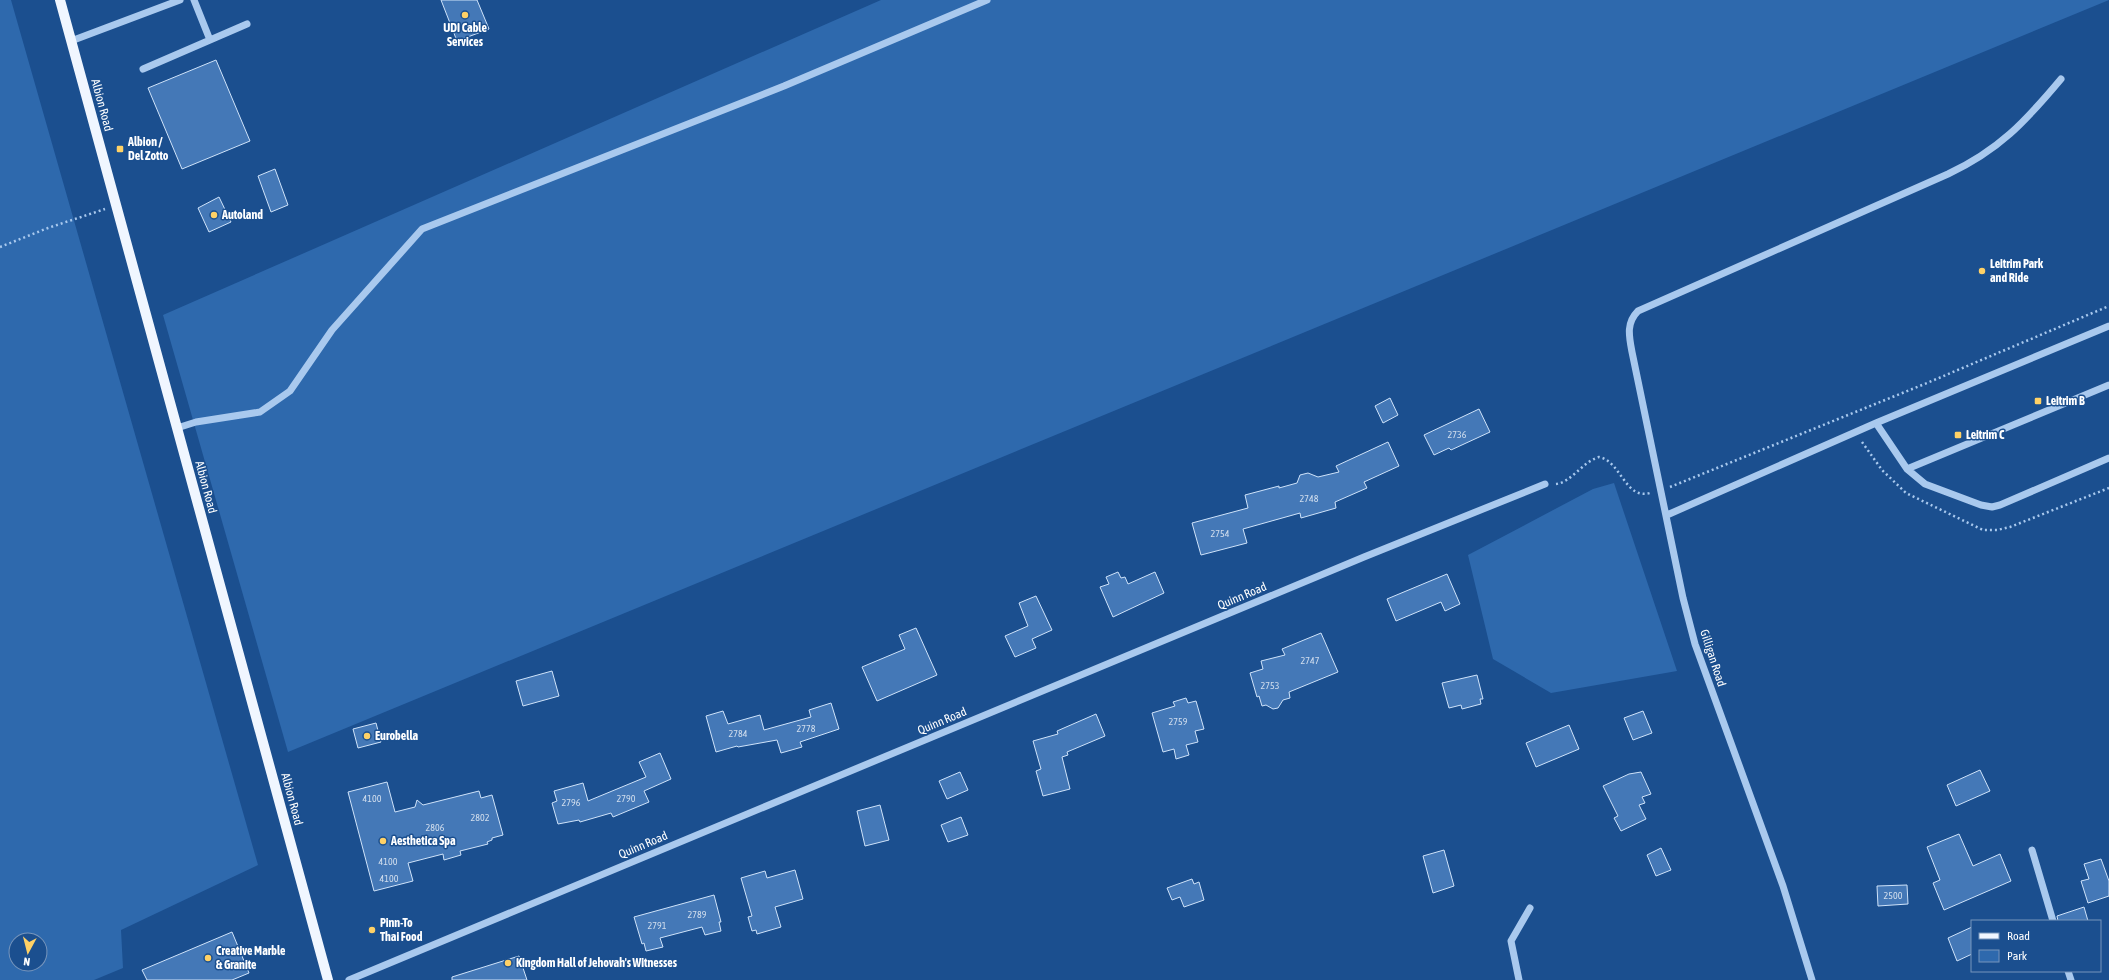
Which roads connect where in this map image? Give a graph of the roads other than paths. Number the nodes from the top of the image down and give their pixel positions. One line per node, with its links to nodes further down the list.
1 (60, 0): 7 (main road, Albion Road)
2 (180, 0): 7 (street)
3 (194, 0): 6 (street)
4 (987, 0): 13 (street)
5 (247, 24): 6 (street)
6 (210, 40): 8 (street)
7 (71, 41): 13 (main road, Albion Road)
8 (143, 69)
9 (2060, 79): 17 (street, Gilligan Road)
10 (2109, 326): 12 (street)
11 (2109, 384): 15 (street)
12 (1876, 423): 15 (street); 17 (street)
13 (177, 428): 21 (main road, Albion Road)
14 (2109, 458): 15 (street)
15 (1907, 469)
16 (1545, 484): 22 (street, Quinn Road)
17 (1667, 515): 24 (street, Gilligan Road)
18 (2032, 850): 20 (street)
19 (1530, 908): 23 (street)
20 (2053, 920)
21 (328, 980)
22 (350, 980)
23 (1519, 980)
24 (1812, 980)

